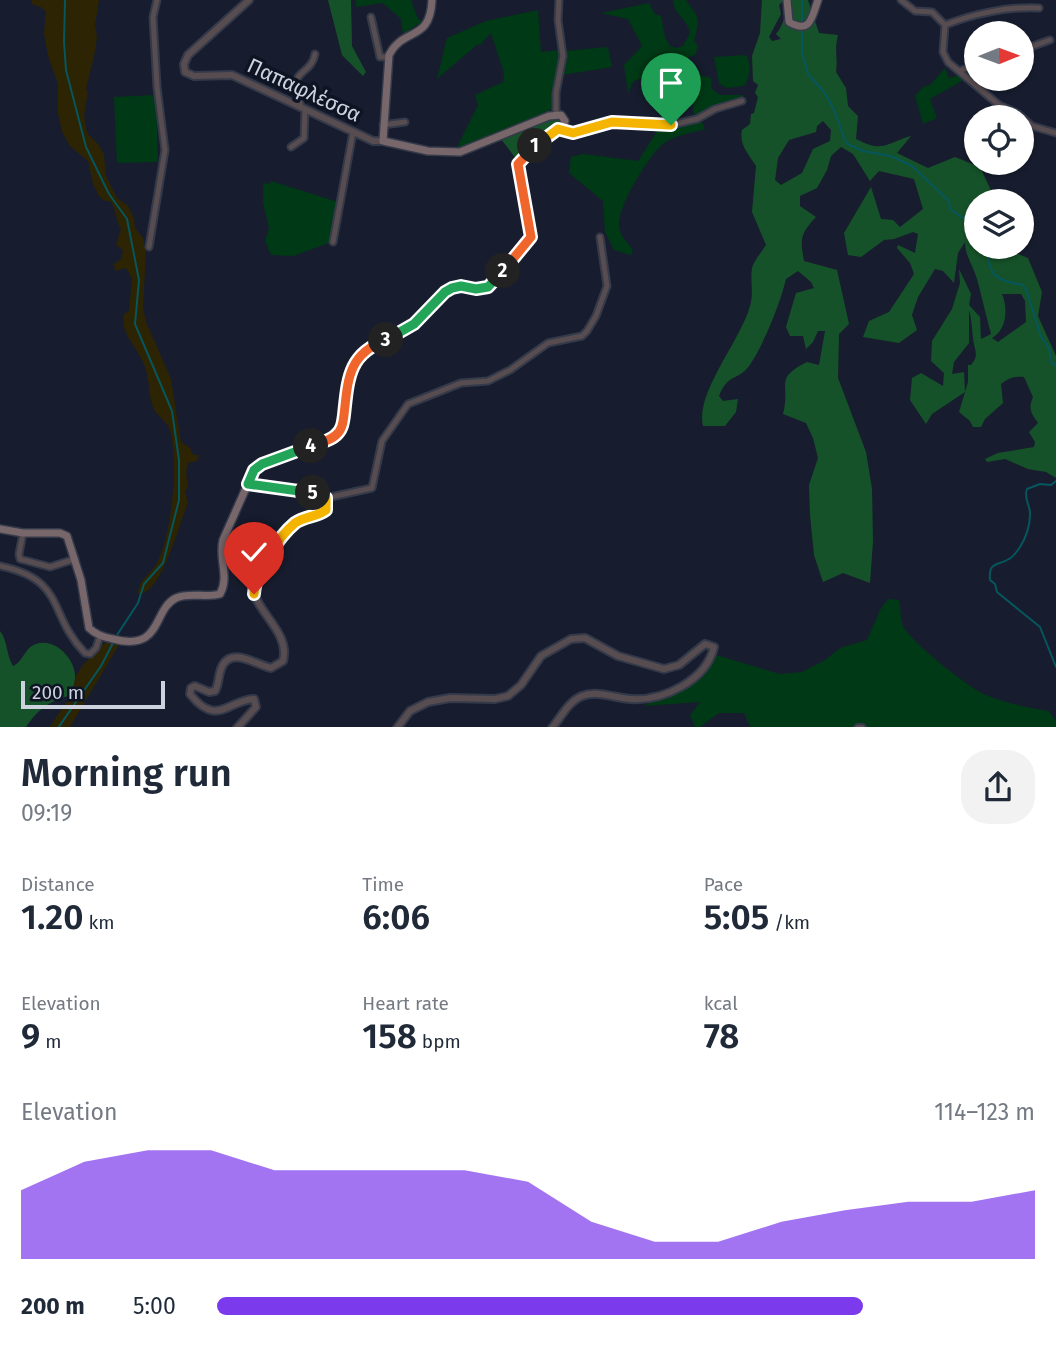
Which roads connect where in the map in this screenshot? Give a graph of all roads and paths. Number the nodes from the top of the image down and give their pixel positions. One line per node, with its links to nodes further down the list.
1 (157, 0): 29 (street)
2 (249, 0): 18 (street, Παπαφλέσσα)
3 (432, 0): 14 (main road)
4 (559, 0): 19 (street)
5 (787, 0): 6 (main road)
6 (818, 0)
7 (901, 0): 10 (street)
8 (1039, 8): 10 (street)
9 (371, 17): 14 (street)
10 (945, 25): 16 (street)
11 (1050, 40): 12 (street)
12 (1034, 46)
13 (315, 54): 18 (street)
14 (389, 57): 21 (main road)
15 (964, 69): 16 (street)
16 (959, 71): 24 (street)
17 (743, 101): 22 (street)
18 (303, 108): 23 (street, Παπαφλέσσα); 26 (street)
19 (556, 114): 22 (main road); 25 (main road)
20 (405, 122): 21 (street)
21 (383, 125): 25 (main road)
22 (558, 129): 30 (main road)
23 (353, 132): 25 (street, Παπαφλέσσα); 28 (street)
24 (1056, 133)
25 (383, 141)
26 (290, 147)
27 (600, 237): 31 (street)
28 (333, 242)
29 (149, 247)
30 (248, 484): 31 (street); 36 (main road)
31 (326, 498): 37 (street)
32 (0, 529): 33 (main road)
33 (23, 533): 34 (main road); 34 (street)
34 (75, 559): 36 (main road)
35 (0, 566): 36 (street)
36 (100, 636)
37 (237, 727)
38 (397, 727): 39 (street)
39 (552, 727)

